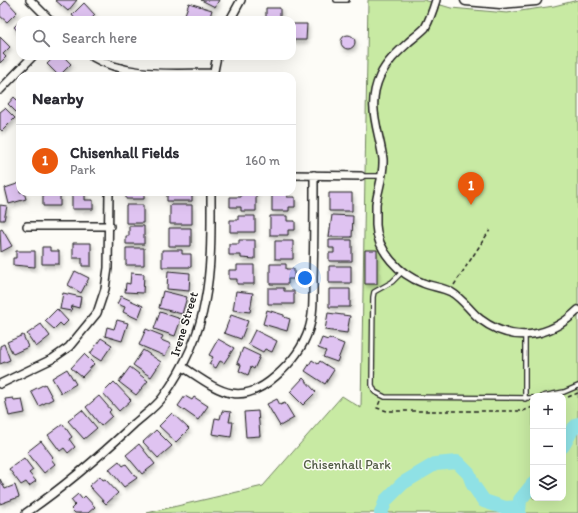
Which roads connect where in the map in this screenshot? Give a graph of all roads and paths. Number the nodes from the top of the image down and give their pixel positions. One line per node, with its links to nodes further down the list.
1 (30, 0): 8 (street)
2 (241, 0): 9 (street)
3 (336, 0): 4 (lane)
4 (347, 0)
5 (436, 0): 21 (street)
6 (466, 0): 7 (main road)
7 (536, 0)
8 (46, 16)
9 (232, 16)
10 (29, 60): 13 (street)
11 (98, 60): 14 (street)
12 (216, 60): 15 (street)
13 (17, 72)
14 (122, 72)
15 (214, 72)
16 (16, 74): 17 (street)
17 (0, 90)
18 (296, 175): 19 (street)
19 (314, 175): 20 (street); 31 (street)
20 (361, 176): 21 (lane)
21 (382, 176): 27 (street)
22 (110, 196): 25 (street)
23 (211, 196): 31 (street, Irene Street)
24 (27, 226): 25 (street)
25 (110, 226): 32 (street)
26 (490, 230): 28 (path)
27 (402, 272): 30 (street); 37 (lane)
28 (454, 285)
29 (578, 310): 30 (street)
30 (525, 335): 37 (lane)
31 (183, 367): 41 (street, Irene Street)
32 (0, 384)
33 (578, 386): 34 (lane)
34 (559, 393)
35 (578, 393): 36 (path)
36 (566, 397)
37 (525, 398): 38 (lane)
38 (530, 398)
39 (380, 401): 40 (path)
40 (530, 408)
41 (26, 513)

